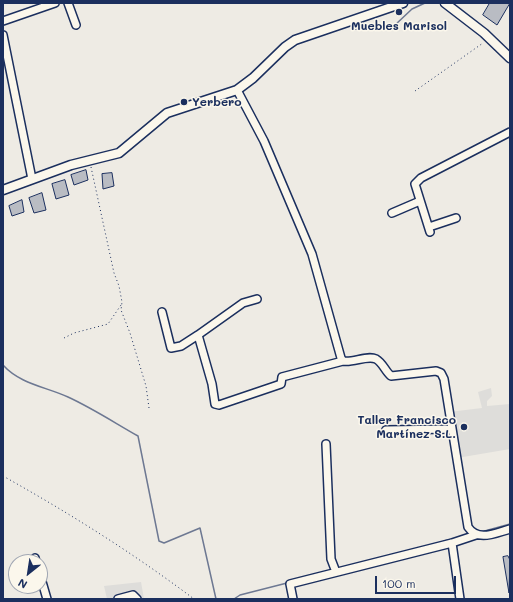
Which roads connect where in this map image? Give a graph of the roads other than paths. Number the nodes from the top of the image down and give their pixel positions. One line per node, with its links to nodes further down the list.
1 (55, 3): 5 (street)
2 (68, 3): 7 (street)
3 (403, 3): 11 (main road)
4 (445, 3): 10 (main road)
5 (33, 7): 6 (street)
6 (3, 21)
7 (76, 25)
8 (3, 35): 9 (street)
9 (6, 58): 13 (street)
10 (510, 58)
11 (237, 90): 13 (main road); 21 (street)
12 (510, 132): 15 (street)
13 (32, 179): 14 (main road)
14 (3, 190)
15 (420, 201): 16 (street); 17 (street)
16 (392, 213)
17 (456, 218)
18 (257, 300): 20 (street)
19 (162, 312): 20 (street)
20 (198, 335): 21 (street)
21 (343, 361): 22 (street)
22 (452, 429): 23 (street); 26 (street)
23 (386, 430)
24 (326, 444): 28 (street)
25 (510, 529): 26 (street)
26 (476, 535): 27 (street)
27 (452, 543): 28 (street); 32 (street)
28 (336, 572): 31 (street)
29 (118, 599): 30 (street)
30 (137, 599)
31 (293, 599)
32 (460, 599)

